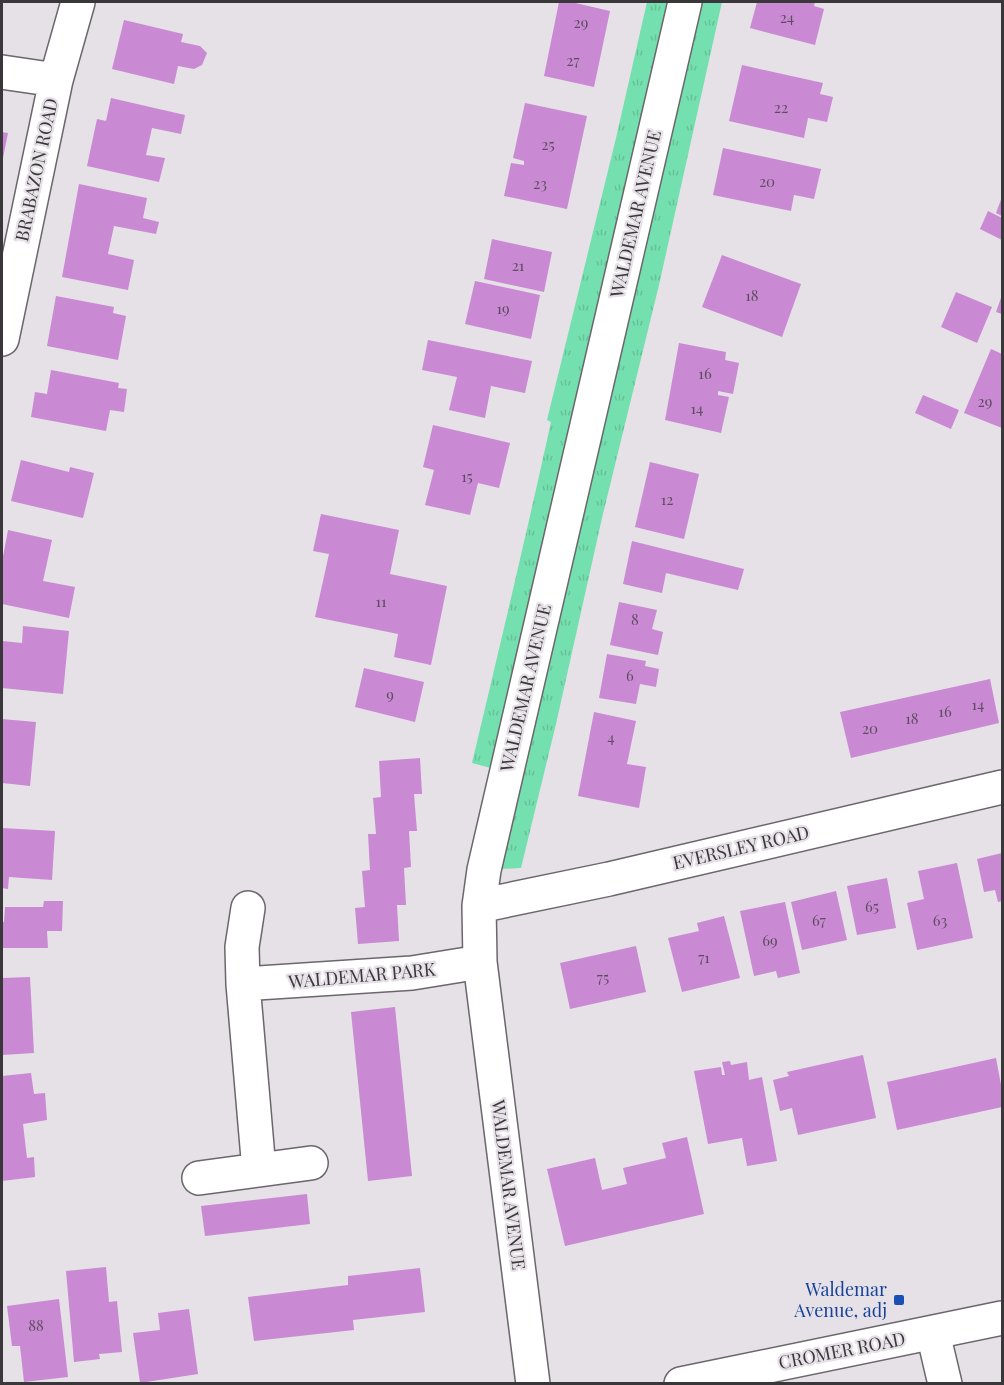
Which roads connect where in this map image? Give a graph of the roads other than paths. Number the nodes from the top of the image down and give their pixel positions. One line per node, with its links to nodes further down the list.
1 (78, 2): 4 (main road, BRABAZON ROAD)
2 (685, 2): 7 (main road, WALDEMAR AVENUE)
3 (2, 72): 4 (main road)
4 (56, 80): 5 (main road, BRABAZON ROAD)
5 (2, 339)
6 (1002, 787): 7 (main road, EVERSLEY ROAD)
7 (479, 906): 9 (main road, WALDEMAR AVENUE)
8 (248, 908): 10 (main road)
9 (480, 963): 10 (main road, WALDEMAR PARK); 16 (main road, WALDEMAR AVENUE)
10 (243, 984): 12 (main road)
11 (311, 1163): 12 (main road)
12 (259, 1170): 13 (main road)
13 (199, 1178)
14 (1002, 1318): 15 (main road, CROMER ROAD)
15 (933, 1333): 17 (main road, CROMER ROAD); 18 (main road)
16 (532, 1383)
17 (681, 1383)
18 (945, 1383)

